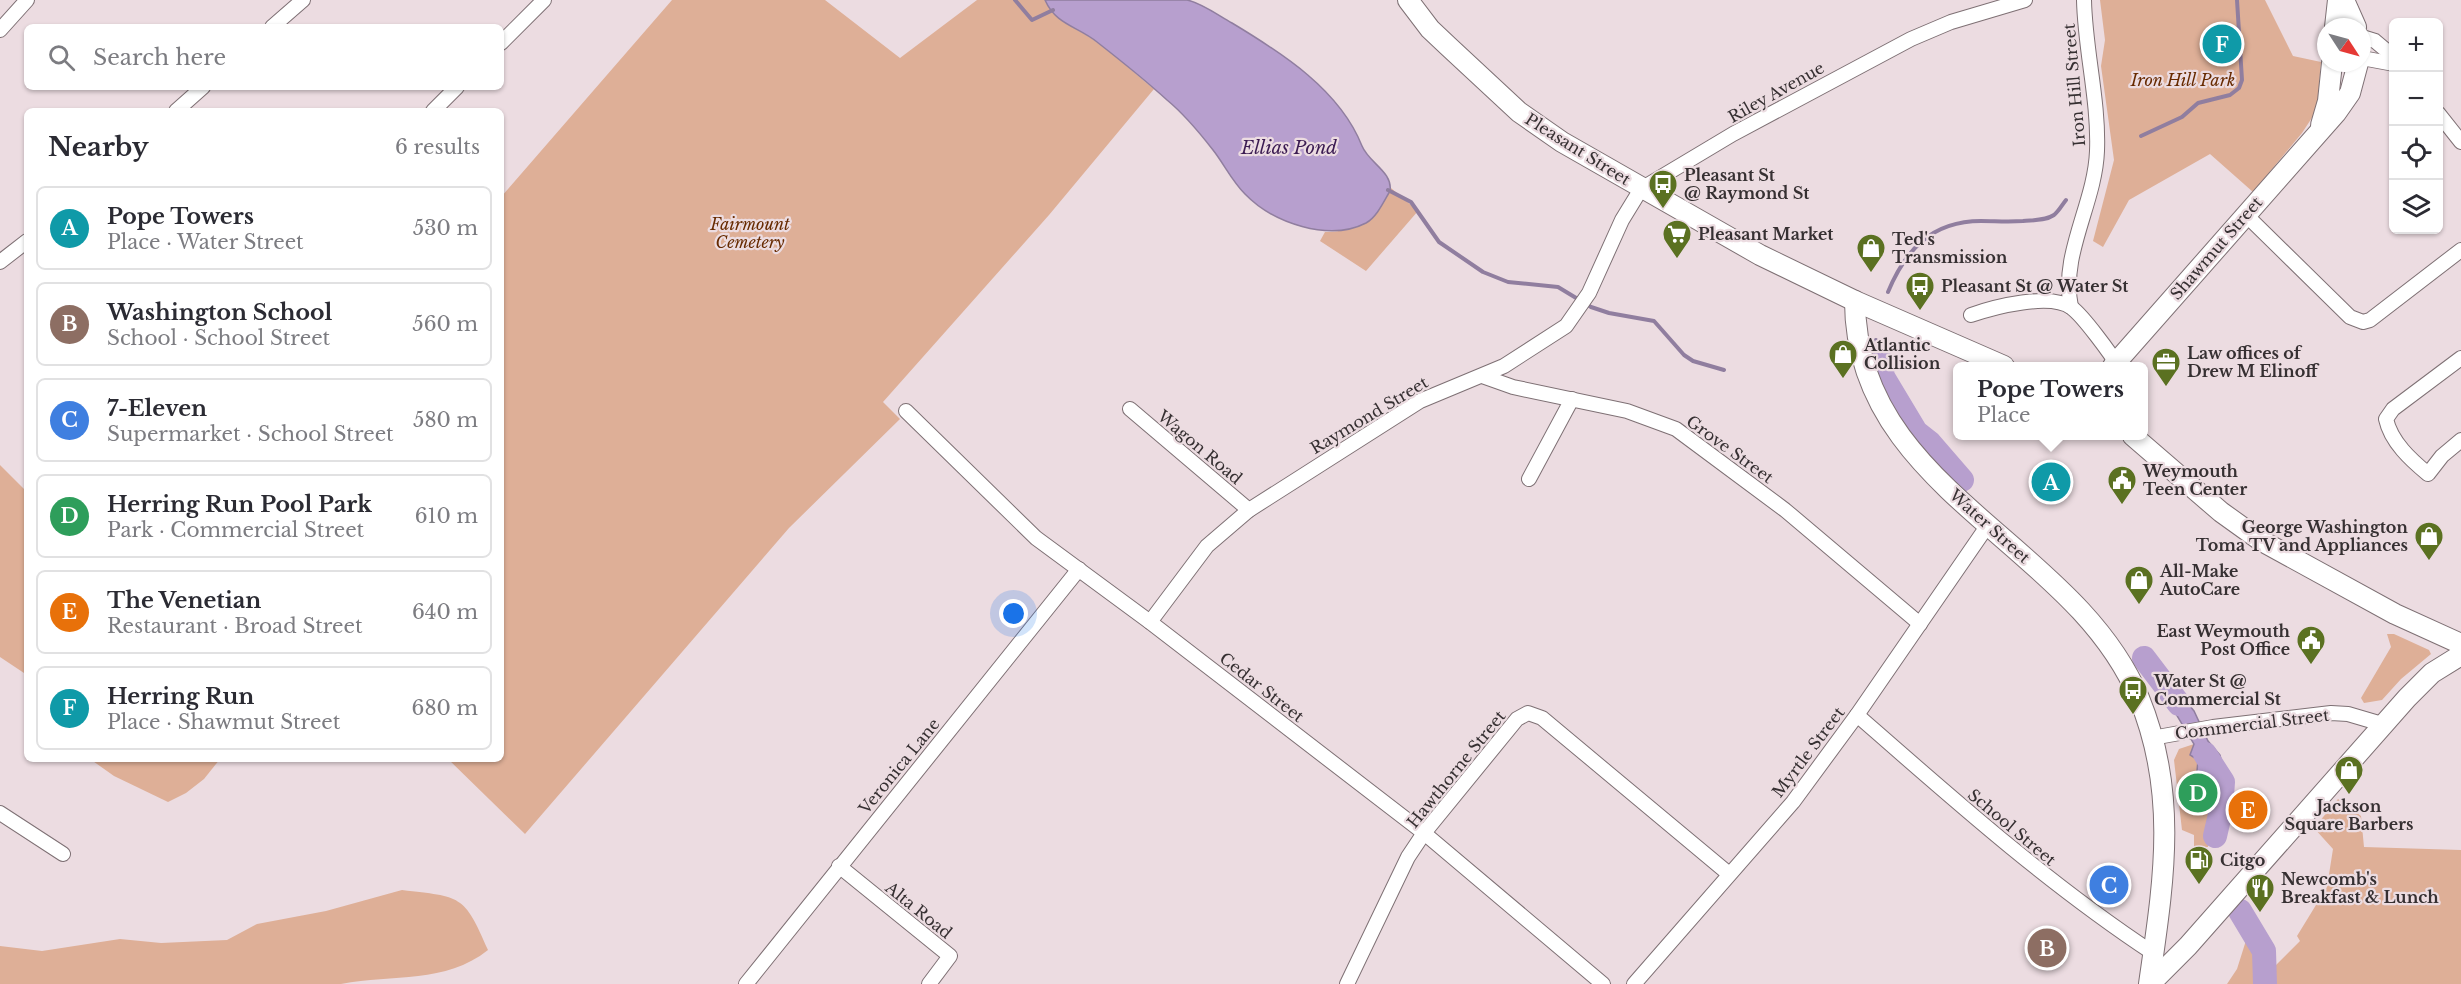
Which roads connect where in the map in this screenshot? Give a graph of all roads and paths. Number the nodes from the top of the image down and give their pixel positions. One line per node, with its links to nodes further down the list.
1 (27, 0): 12 (street)
2 (303, 0): 11 (street)
3 (544, 0): 13 (street)
4 (1408, 0): 27 (main road, Pleasant Street)
5 (2025, 0): 27 (street, Riley Avenue)
6 (2084, 0): 33 (street, Iron Hill Street)
7 (2338, 0): 9 (main road)
8 (2344, 0): 10 (main road)
9 (2336, 18)
10 (2352, 18)
11 (275, 24)
12 (0, 30)
13 (504, 40)
14 (2371, 40): 15 (street)
15 (2389, 53)
16 (2371, 60): 17 (street)
17 (2389, 63)
18 (2331, 72): 25 (main road, Shawmut Street)
19 (2356, 72): 25 (main road, Shawmut Street)
20 (200, 90): 22 (street)
21 (454, 90): 23 (street)
22 (180, 108)
23 (436, 108)
24 (2443, 118): 26 (street)
25 (2319, 131): 28 (main road, Shawmut Street)
26 (2461, 142)
27 (1641, 189): 32 (main road, Pleasant Street); 39 (street, Raymond Street)
28 (2245, 214): 30 (street); 38 (main road, Shawmut Street)
29 (24, 243): 31 (street)
30 (2461, 250)
31 (0, 262)
32 (1855, 301): 36 (main road, Pleasant Street); 47 (main road, Water Street)
33 (2071, 307): 34 (street); 37 (street)
34 (1971, 315)
35 (2461, 358): 44 (street)
36 (1995, 362)
37 (2114, 362)
38 (2119, 362)
39 (1482, 376): 40 (street, Grove Street); 46 (street, Raymond Street)
40 (1572, 399): 45 (street); 50 (street, Grove Street)
41 (1130, 409): 46 (street, Wagon Road)
42 (906, 411): 48 (street, Cedar Street)
43 (2139, 440): 51 (main road)
44 (2461, 440)
45 (1529, 479)
46 (1249, 510): 49 (street, Raymond Street)
47 (1988, 525): 50 (street, Myrtle Street); 55 (main road, Water Street)
48 (1079, 569): 49 (street, Cedar Street); 59 (street, Veronica Lane)
49 (1150, 622): 57 (street, Cedar Street)
50 (1920, 624): 53 (street, Myrtle Street)
51 (2461, 644)
52 (2461, 655): 54 (main road)
53 (1857, 715): 60 (street, Myrtle Street); 61 (street, School Street)
54 (2382, 724): 55 (street, Commercial Street); 67 (main road)
55 (2161, 736): 61 (main road, Commercial Street)
56 (0, 813): 58 (street)
57 (1424, 833): 60 (street, Hawthorne Street); 64 (street, Hawthorne Street); 65 (street, Cedar Street)
58 (63, 854)
59 (839, 866): 62 (street, Veronica Lane); 63 (street, Alta Road)
60 (1730, 874): 66 (street, Myrtle Street)
61 (2153, 954): 67 (main road, Commercial Street)
62 (746, 984)
63 (929, 984)
64 (1347, 984)
65 (1603, 984)
66 (1634, 984)
67 (2150, 984)

